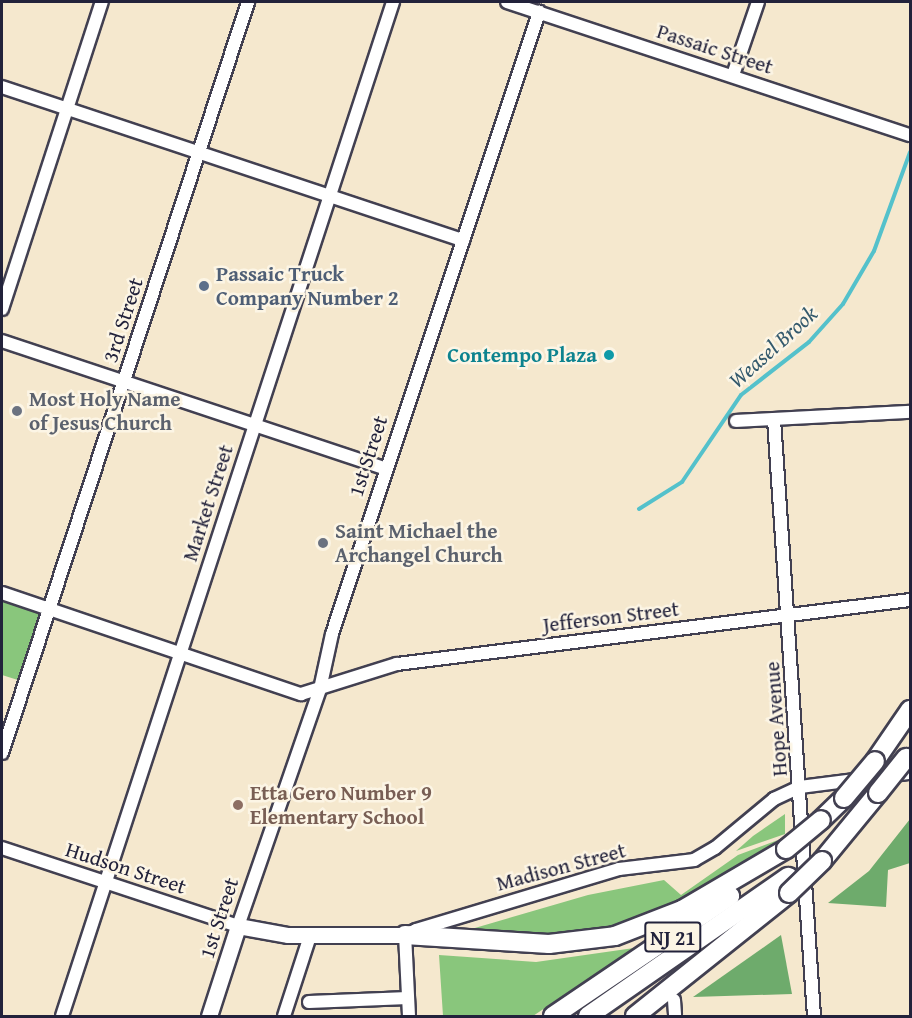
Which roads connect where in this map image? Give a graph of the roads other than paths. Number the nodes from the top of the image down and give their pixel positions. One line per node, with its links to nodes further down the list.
1 (102, 2): 9 (street)
2 (248, 2): 11 (street, 3rd Street)
3 (393, 2): 12 (street, Market Street)
4 (507, 2): 6 (street, Passaic Street)
5 (758, 2): 7 (street)
6 (539, 12): 7 (street, Passaic Street); 13 (street, 1st Street)
7 (733, 75): 10 (street, Passaic Street)
8 (2, 87): 9 (street)
9 (67, 109): 11 (street); 14 (street)
10 (909, 134)
11 (198, 152): 12 (street); 16 (street, 3rd Street)
12 (329, 196): 13 (street); 20 (street, Market Street)
13 (463, 240): 21 (street, 1st Street)
14 (2, 309)
15 (2, 341): 16 (street)
16 (123, 382): 20 (street); 24 (street, 3rd Street)
17 (910, 412): 18 (street)
18 (774, 419): 19 (street); 25 (street, Hope Avenue)
19 (736, 421)
20 (254, 425): 21 (street); 26 (street, Market Street)
21 (386, 469): 27 (street, 1st Street)
22 (2, 593): 24 (street, Jefferson Street)
23 (910, 600): 25 (street, Jefferson Street)
24 (48, 608): 26 (street, Jefferson Street); 29 (street, 3rd Street)
25 (788, 615): 27 (street, Jefferson Street); 31 (street, Hope Avenue)
26 (182, 656): 27 (street, Jefferson Street); 34 (street, Market Street)
27 (320, 689): 36 (street, 1st Street)
28 (910, 710): 33 (highway, NJ 21, bridge)
29 (2, 753)
30 (909, 761): 31 (street, Madison Street); 35 (highway, NJ 21, bridge)
31 (800, 787): 37 (street, Madison Street); 50 (street, Hope Avenue)
32 (2, 848): 34 (street, Hudson Street)
33 (786, 849): 37 (highway); 46 (highway, NJ 21)
34 (105, 881): 36 (street, Hudson Street); 42 (street, Market Street)
35 (788, 885): 47 (highway, NJ 21); 48 (highway)
36 (238, 926): 38 (main road, Madison Street); 43 (main road, 1st Street)
37 (405, 935): 38 (main road, Madison Street); 39 (street)
38 (310, 936): 44 (street)
39 (408, 999): 41 (street); 45 (street)
40 (674, 1000): 49 (street)
41 (309, 1002)
42 (62, 1017)
43 (209, 1017)
44 (284, 1017)
45 (409, 1017)
46 (553, 1017)
47 (588, 1017)
48 (635, 1017)
49 (675, 1017)
50 (814, 1017)

